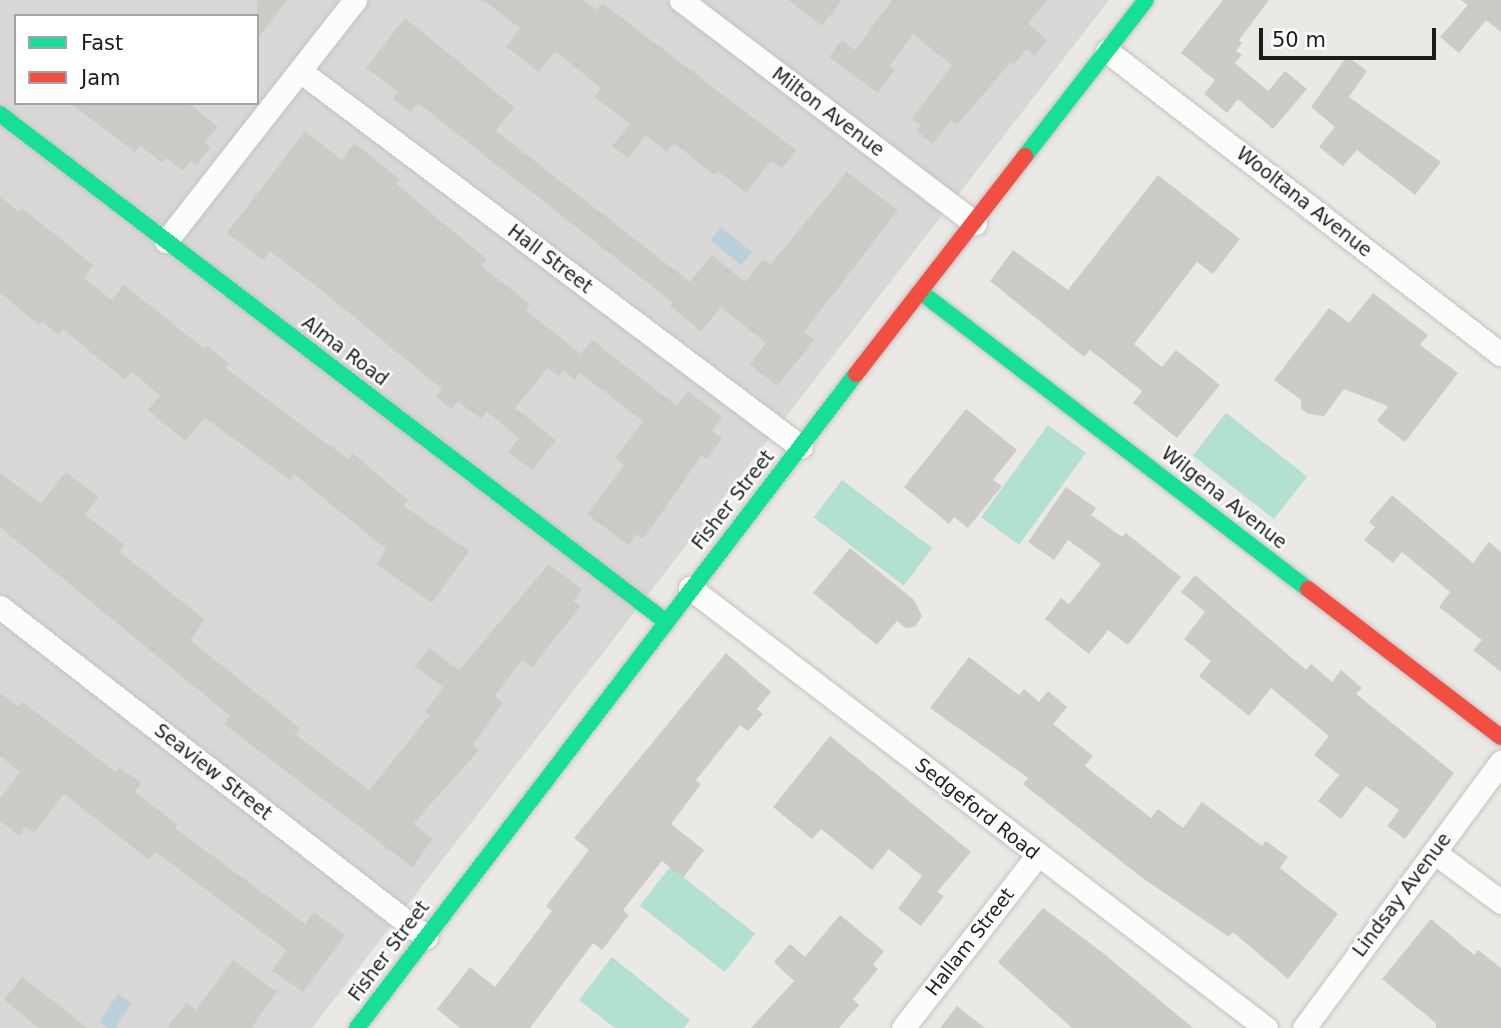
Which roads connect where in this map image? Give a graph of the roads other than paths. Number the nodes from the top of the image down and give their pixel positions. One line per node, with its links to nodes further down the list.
1 (355, 0): 5 (street)
2 (681, 0): 7 (street, Milton Avenue)
3 (1146, 0): 4 (street, Fisher Street)
4 (1107, 51): 7 (street, Fisher Street); 10 (street, Wooltana Avenue)
5 (300, 71): 8 (street); 11 (street, Hall Street)
6 (0, 114): 8 (street, Alma Road)
7 (975, 223): 9 (street, Fisher Street)
8 (166, 241): 14 (street, Alma Road)
9 (922, 293): 11 (street, Fisher Street); 15 (street, Wilgena Avenue)
10 (1501, 354)
11 (801, 447): 12 (street, Fisher Street)
12 (690, 588): 14 (street, Fisher Street); 18 (street, Sedgeford Road)
13 (0, 607): 20 (street, Seaview Street)
14 (665, 621): 20 (street, Fisher Street)
15 (1501, 737)
16 (1501, 762): 17 (street, Lindsay Avenue)
17 (1434, 852): 19 (street); 24 (street, Lindsay Avenue)
18 (1037, 856): 22 (street, Hallam Street); 23 (street, Sedgeford Road)
19 (1501, 902)
20 (426, 937): 21 (street, Fisher Street)
21 (357, 1028)
22 (903, 1028)
23 (1266, 1028)
24 (1304, 1028)

